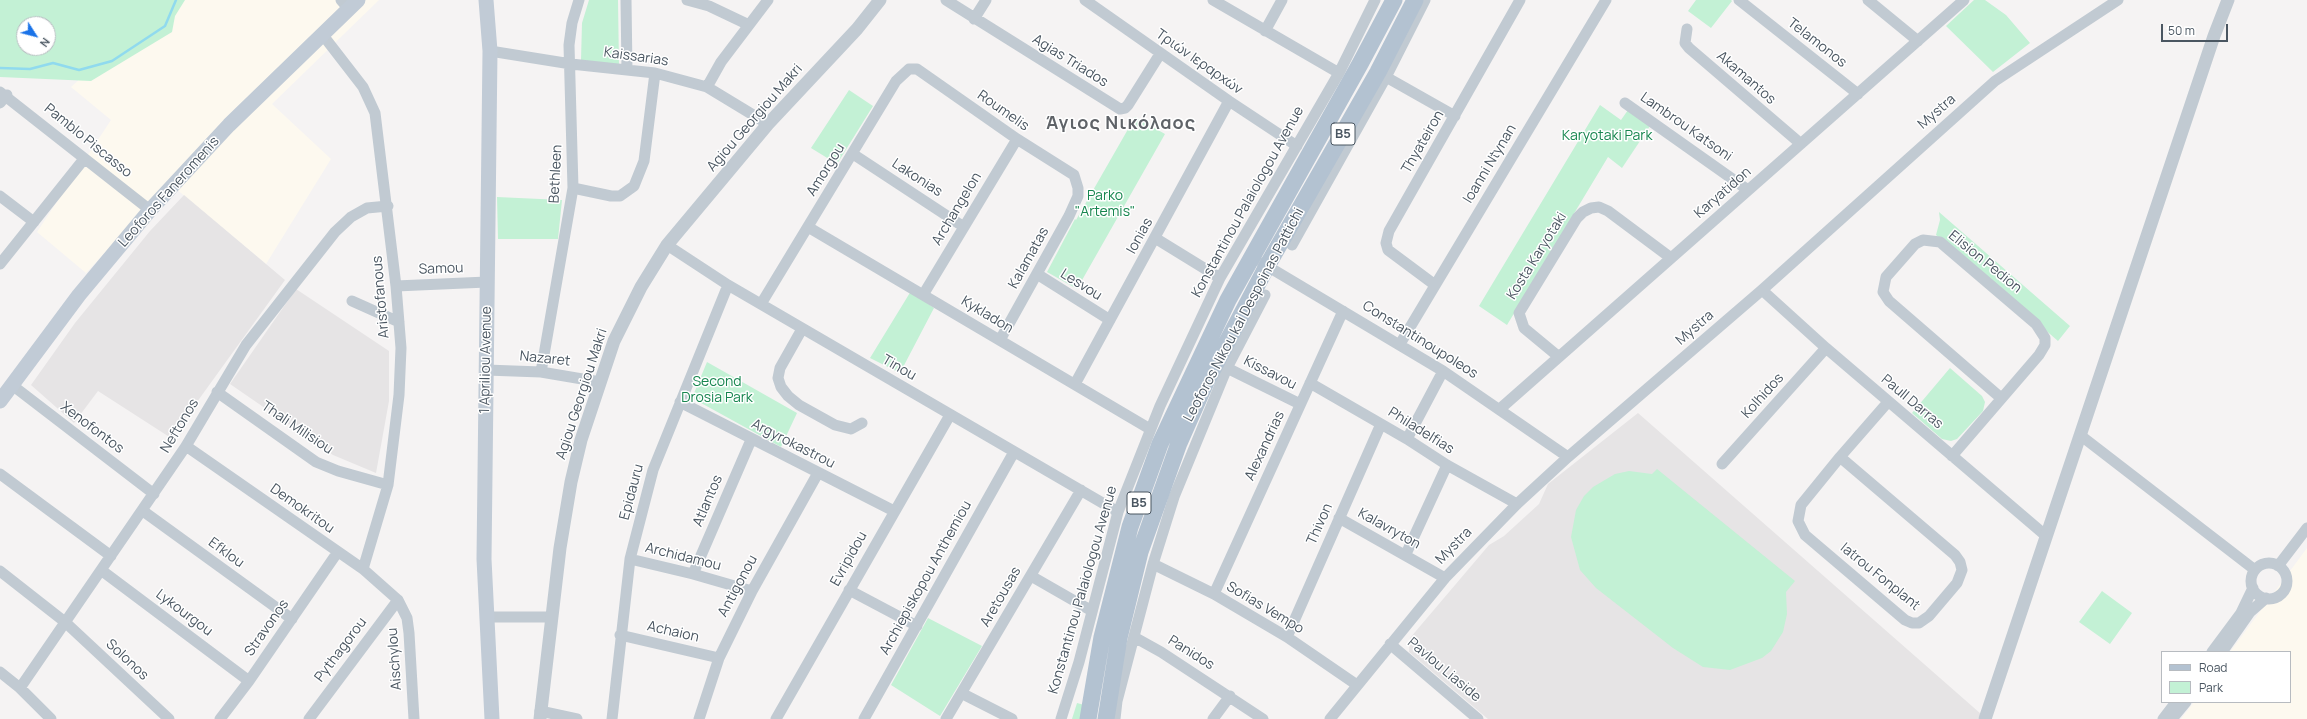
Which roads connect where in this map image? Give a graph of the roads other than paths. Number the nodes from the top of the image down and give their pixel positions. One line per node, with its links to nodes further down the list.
1 (486, 0): 30 (main road, 1 Apriliou Avenue)
2 (579, 0): 32 (street, Bethleen)
3 (626, 0): 33 (street)
4 (687, 0): 25 (street)
5 (768, 0): 25 (street)
6 (880, 0): 44 (street, Agiou Georgiou Makri)
7 (946, 0): 24 (street, Agias Triados)
8 (986, 0): 24 (street)
9 (1085, 0): 31 (street, Τριών Ιεραρχών)
10 (1213, 0): 27 (street)
11 (1282, 0): 27 (street)
12 (1375, 0): 35 (street, Konstantinou Palaiologou Avenue)
13 (1394, 0): 62 (main road, Leoforos Nikou kai Despoinas Pattichi / B5)
14 (1414, 0): 65 (main road, Leoforos Nikou kai Despoinas Pattichi / B5)
15 (1424, 0): 37 (street)
16 (1520, 0): 43 (street, Thyateiron)
17 (1606, 0): 70 (street, Ioanni Ntynan)
18 (1739, 0): 39 (street, Telamonos)
19 (1868, 0): 29 (street)
20 (1964, 0): 29 (street, Karyatidon)
21 (2118, 0): 72 (street, Mystra)
22 (2228, 0): 104 (street)
23 (349, 3): 28 (main road, Leoforos Faneromenis)
24 (974, 19): 31 (street, Agias Triados)
25 (749, 25): 38 (street)
26 (1687, 29): 46 (street, Akamantos)
27 (1265, 31): 35 (street)
28 (322, 34): 54 (street, Aristofanous); 55 (main road, Leoforos Faneromenis)
29 (1918, 41): 39 (street, Karyatidon)
30 (490, 51): 32 (street, Kaissarias); 68 (main road, 1 Apriliou Avenue)
31 (1160, 54): 41 (street, Τριών Ιεραρχών)
32 (571, 64): 33 (street, Kaissarias); 50 (street, Bethleen)
33 (627, 70): 34 (street, Kaissarias)
34 (655, 73): 38 (street, Kaissarias); 50 (street)
35 (1338, 73): 47 (street, Konstantinou Palaiologou Avenue)
36 (926, 74): 45 (street, Roumelis); 48 (street, Amorgou)
37 (1386, 77): 43 (street); 60 (street)
38 (707, 87): 44 (street, Kaissarias)
39 (1858, 94): 46 (street, Karyatidon)
40 (2, 97): 49 (street, Pamblo Piscasso)
41 (1229, 101): 47 (street, Τριών Ιεραρχών); 59 (street, Ionias)
42 (1625, 103): 52 (street, Lambrou Katsoni)
43 (1455, 116): 70 (street, Thyateiron)
44 (768, 124): 61 (street, Agiou Georgiou Makri)
45 (1017, 140): 51 (street, Roumelis); 58 (street, Archangelon)
46 (1801, 144): 52 (street, Karyatidon)
47 (1297, 146): 67 (street, Konstantinou Palaiologou Avenue)
48 (853, 154): 57 (street, Amorgou); 58 (street, Lakonias)
49 (84, 160): 55 (street, Pamblo Piscasso); 56 (street)
50 (573, 188): 88 (street, Bethleen)
51 (1078, 188): 66 (street, Kalamatas)
52 (1748, 190): 63 (street, Karyatidon)
53 (0, 196): 56 (street)
54 (388, 206): 71 (street, Aristofanous); 93 (street, Neftonos)
55 (150, 210): 92 (main road, Leoforos Faneromenis)
56 (34, 222): 64 (street)
57 (808, 227): 73 (street, Kykladon); 76 (street, Amorgou)
58 (964, 227): 73 (street, Archangelon)
59 (1155, 238): 67 (street); 78 (street, Ionias)
60 (1292, 244)
61 (667, 245): 69 (street, Tinou); 89 (street, Agiou Georgiou Makri)
62 (1251, 258): 65 (street, Constantinoupoleos); 181 (main road, Leoforos Nikou kai Despoinas Pattichi / B5)
63 (1671, 258): 84 (street, Karyatidon); 84 (street, Kosta Karyotaki)
64 (0, 264)
65 (1267, 266): 77 (street, Constantinoupoleos); 182 (main road, Leoforos Nikou kai Despoinas Pattichi / B5)
66 (1037, 274): 78 (street, Lesvou); 81 (street, Kalamatas)
67 (1220, 278): 103 (street, Konstantinou Palaiologou Avenue)
68 (487, 282): 71 (street, Samou); 86 (main road, 1 Apriliou Avenue)
69 (728, 285): 76 (street, Tinou); 96 (street, Epidauru)
70 (1435, 285): 82 (street, Ioanni Ntynan)
71 (396, 286): 79 (street, Aristofanous)
72 (1762, 290): 83 (street, Paull Darras); 110 (street, Mystra)
73 (924, 295): 81 (street, Kykladon)
74 (1265, 295): 85 (street)
75 (352, 300): 79 (street)
76 (761, 304): 80 (street, Tinou)
77 (1344, 311): 82 (street, Constantinoupoleos); 90 (street, Alexandrias)
78 (1110, 320): 91 (street, Ionias)
79 (399, 322): 116 (street, Aristofanous)
80 (802, 329): 100 (street, Tinou); 101 (street)
81 (1000, 340): 91 (street, Kykladon)
82 (1400, 344): 87 (street, Constantinoupoleos)
83 (1826, 348): 97 (street, Paull Darras); 112 (street, Kolhidos)
84 (1559, 357): 99 (street, Karyatidon)
85 (1227, 368): 98 (street, Kissavou); 130 (street)
86 (486, 370): 88 (street, Nazaret); 146 (main road, 1 Apriliou Avenue)
87 (1443, 371): 99 (street, Constantinoupoleos); 105 (street)
88 (541, 372): 89 (street, Nazaret)
89 (600, 382): 147 (street, Agiou Georgiou Makri)
90 (1310, 383): 98 (street, Alexandrias); 102 (street, Philadelfias)
91 (1075, 384): 103 (street, Kykladon)
92 (12, 385): 95 (main road, Leoforos Faneromenis); 118 (street, Xenofontos)
93 (217, 392): 107 (street, Neftonos); 116 (street, Thali Milisiou)
94 (2001, 398): 94 (street, Elision Pedion); 109 (street, Elision Pedion)
95 (0, 401)
96 (680, 402): 106 (street, Argyrokastrou); 129 (street, Epidauru)
97 (1888, 402): 109 (street, Paull Darras); 111 (street, Iatrou Fonplant)
98 (1300, 404): 142 (street, Alexandrias)
99 (1501, 408): 110 (street, Constantinoupoleos)
100 (950, 415): 108 (street, Tinou); 121 (street, Evripidou)
101 (862, 423)
102 (1380, 424): 105 (street, Philadelfias); 123 (street, Thivon)
103 (1150, 429): 122 (street, Konstantinou Palaiologou Avenue)
104 (2080, 435): 125 (street); 134 (street)
105 (1407, 439): 113 (street, Philadelfias)
106 (751, 440): 114 (street, Argyrokastrou); 136 (street, Atlantos)
107 (186, 446): 118 (street, Neftonos); 126 (street, Demokritou)
108 (1014, 452): 117 (street, Tinou); 150 (street, Archiepiskopou Anthemiou)
109 (1952, 456): 125 (street, Paull Darras)
110 (1568, 457): 119 (street, Mystra)
111 (1840, 457): 111 (street, Iatrou Fonplant)
112 (1722, 464)
113 (1447, 465): 119 (street, Philadelfias); 127 (street)
114 (818, 473): 121 (street, Argyrokastrou); 141 (street, Antigonou)
115 (0, 474): 128 (street)
116 (388, 485): 132 (street, Aristofanous)
117 (1081, 490): 122 (street, Tinou); 137 (street, Aretousas)
118 (154, 494): 120 (street, Neftonos)
119 (1517, 504): 138 (street, Mystra)
120 (143, 511): 128 (street, Neftonos); 148 (street, Efklou)
121 (894, 511): 140 (street, Evripidou)
122 (1118, 512): 145 (street, Konstantinou Palaiologou Avenue)
123 (1339, 518): 127 (street, Kalavryton); 153 (street, Thivon)
124 (2307, 528): 131 (street)
125 (2045, 535): 188 (street)
126 (338, 553): 132 (street, Demokritou); 148 (street, Stravonos)
127 (1406, 554): 138 (street, Kalavryton)
128 (111, 556): 133 (street, Neftonos)
129 (630, 559): 136 (street, Archidamou); 151 (street, Epidauru)
130 (1153, 564): 142 (street, Sofias Vempo); 152 (street)
131 (2278, 566): 134 (street); 143 (street)
132 (363, 569): 144 (street, Demokritou)
133 (101, 570): 149 (street, Neftonos); 159 (street, Lykourgou)
134 (2255, 570): 139 (street)
135 (0, 571): 149 (street, Solonos)
136 (693, 574): 141 (street, Archidamou)
137 (1031, 576): 145 (street); 162 (street, Aretousas)
138 (1445, 578): 154 (street, Mystra)
139 (2253, 588): 143 (street); 155 (street)
140 (849, 590): 150 (street); 176 (street, Evripidou)
141 (752, 591): 157 (street, Antigonou)
142 (1214, 594): 153 (street, Sofias Vempo)
143 (2266, 598): 156 (street)
144 (398, 600): 170 (street, Pythagorou); 171 (street, Aischylou)
145 (1092, 611): 180 (street, Konstantinou Palaiologou Avenue)
146 (486, 617): 147 (street); 172 (main road, 1 Apriliou Avenue)
147 (551, 617): 166 (street, Agiou Georgiou Makri)
148 (292, 619): 159 (street, Stravonos)
149 (65, 622): 161 (street, Neftonos); 168 (street, Solonos)
150 (917, 626): 177 (street, Archiepiskopou Anthemiou)
151 (620, 635): 157 (street, Achaion); 174 (street, Epidauru)
152 (1134, 637): 163 (street, Panidos); 183 (street)
153 (1287, 637): 160 (street, Sofias Vempo)
154 (1390, 644): 160 (street, Mystra); 187 (street, Pavlou Liaside)
155 (2213, 651)
156 (2223, 651)
157 (719, 658): 175 (street, Antigonou)
158 (0, 672): 161 (street)
159 (249, 681): 169 (street, Stravonos)
160 (1357, 685): 186 (street, Mystra)
161 (20, 688): 167 (street)
162 (963, 694): 178 (street, Aretousas); 179 (street)
163 (1230, 696): 184 (street); 185 (street, Panidos)
164 (2175, 703): 189 (street)
165 (2185, 703): 190 (street)
166 (540, 715): 173 (street)
167 (45, 717)
168 (169, 719)
169 (220, 719)
170 (309, 719)
171 (414, 719)
172 (492, 719)
173 (577, 719)
174 (612, 719)
175 (699, 719)
176 (776, 719)
177 (864, 719)
178 (946, 719)
179 (1012, 719)
180 (1061, 719)
181 (1088, 719)
182 (1106, 719)
183 (1115, 719)
184 (1214, 719)
185 (1263, 719)
186 (1330, 719)
187 (1478, 719)
188 (1985, 719)
189 (2163, 719)
190 (2172, 719)

